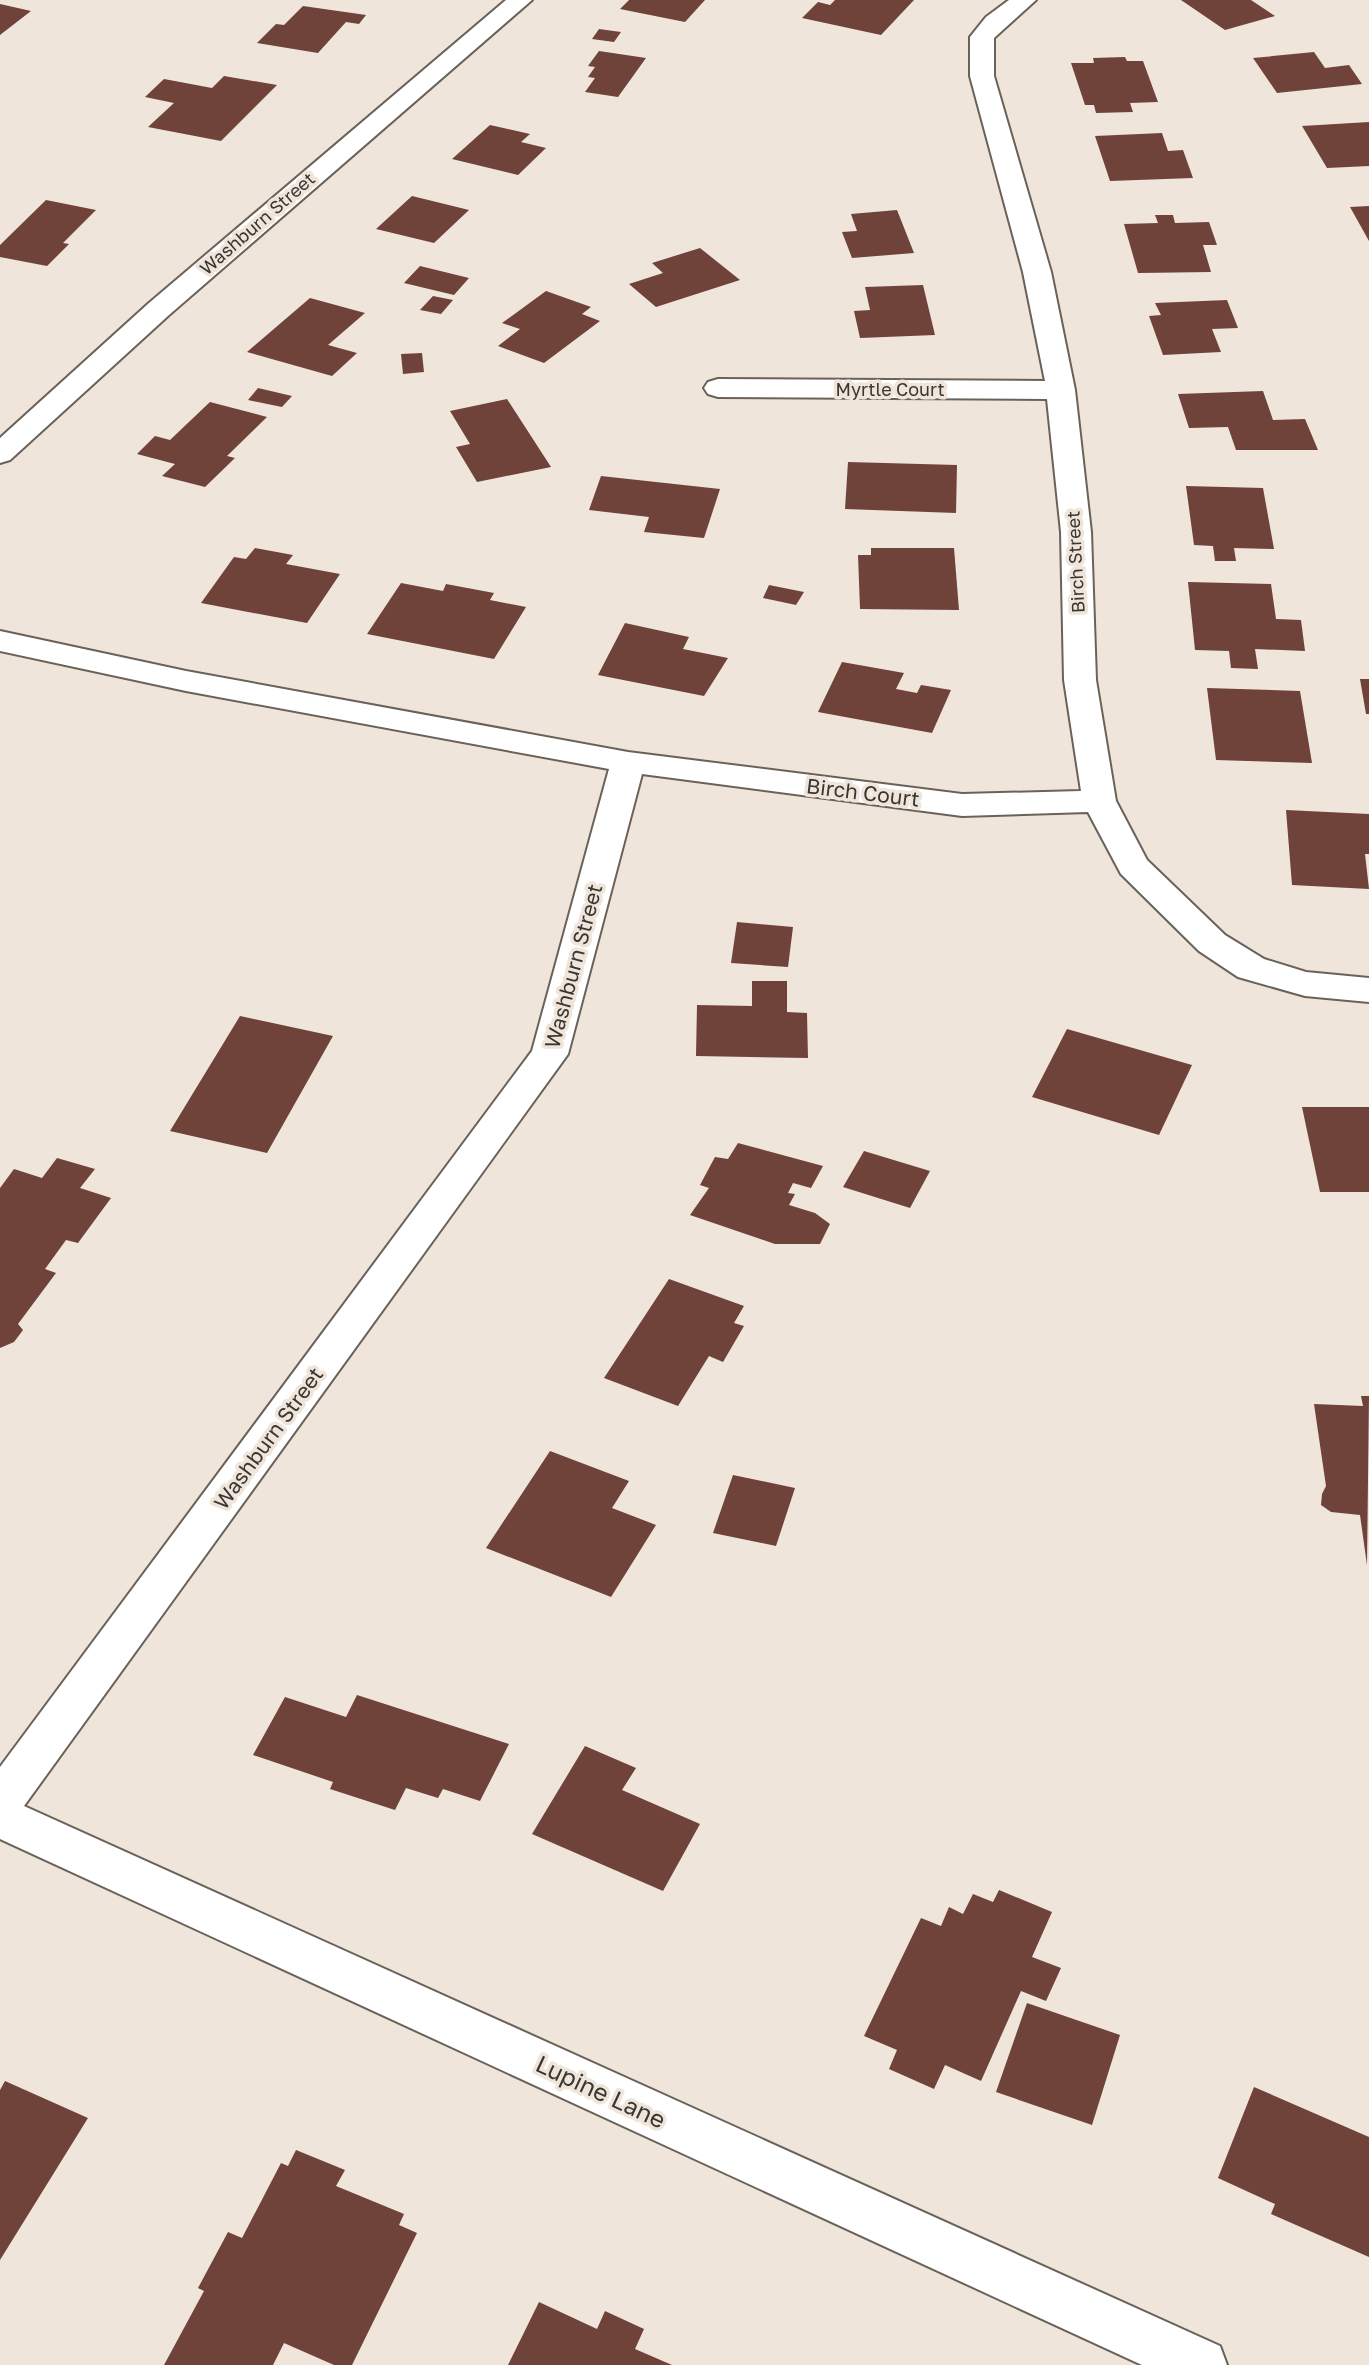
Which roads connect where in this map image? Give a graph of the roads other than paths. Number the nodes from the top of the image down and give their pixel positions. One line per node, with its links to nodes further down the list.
1 (520, 0): 5 (street, Washburn Street)
2 (1024, 0): 4 (street, Birch Street)
3 (718, 388): 4 (street, Myrtle Court)
4 (1061, 390): 8 (street, Birch Street)
5 (0, 454)
6 (0, 641): 7 (street)
7 (628, 762): 8 (street, Birch Court); 10 (street, Washburn Street)
8 (1100, 801): 9 (street, Birch Street)
9 (1369, 990)
10 (0, 1803)
11 (0, 1817): 12 (street, Lupine Lane)
12 (1201, 2365)

